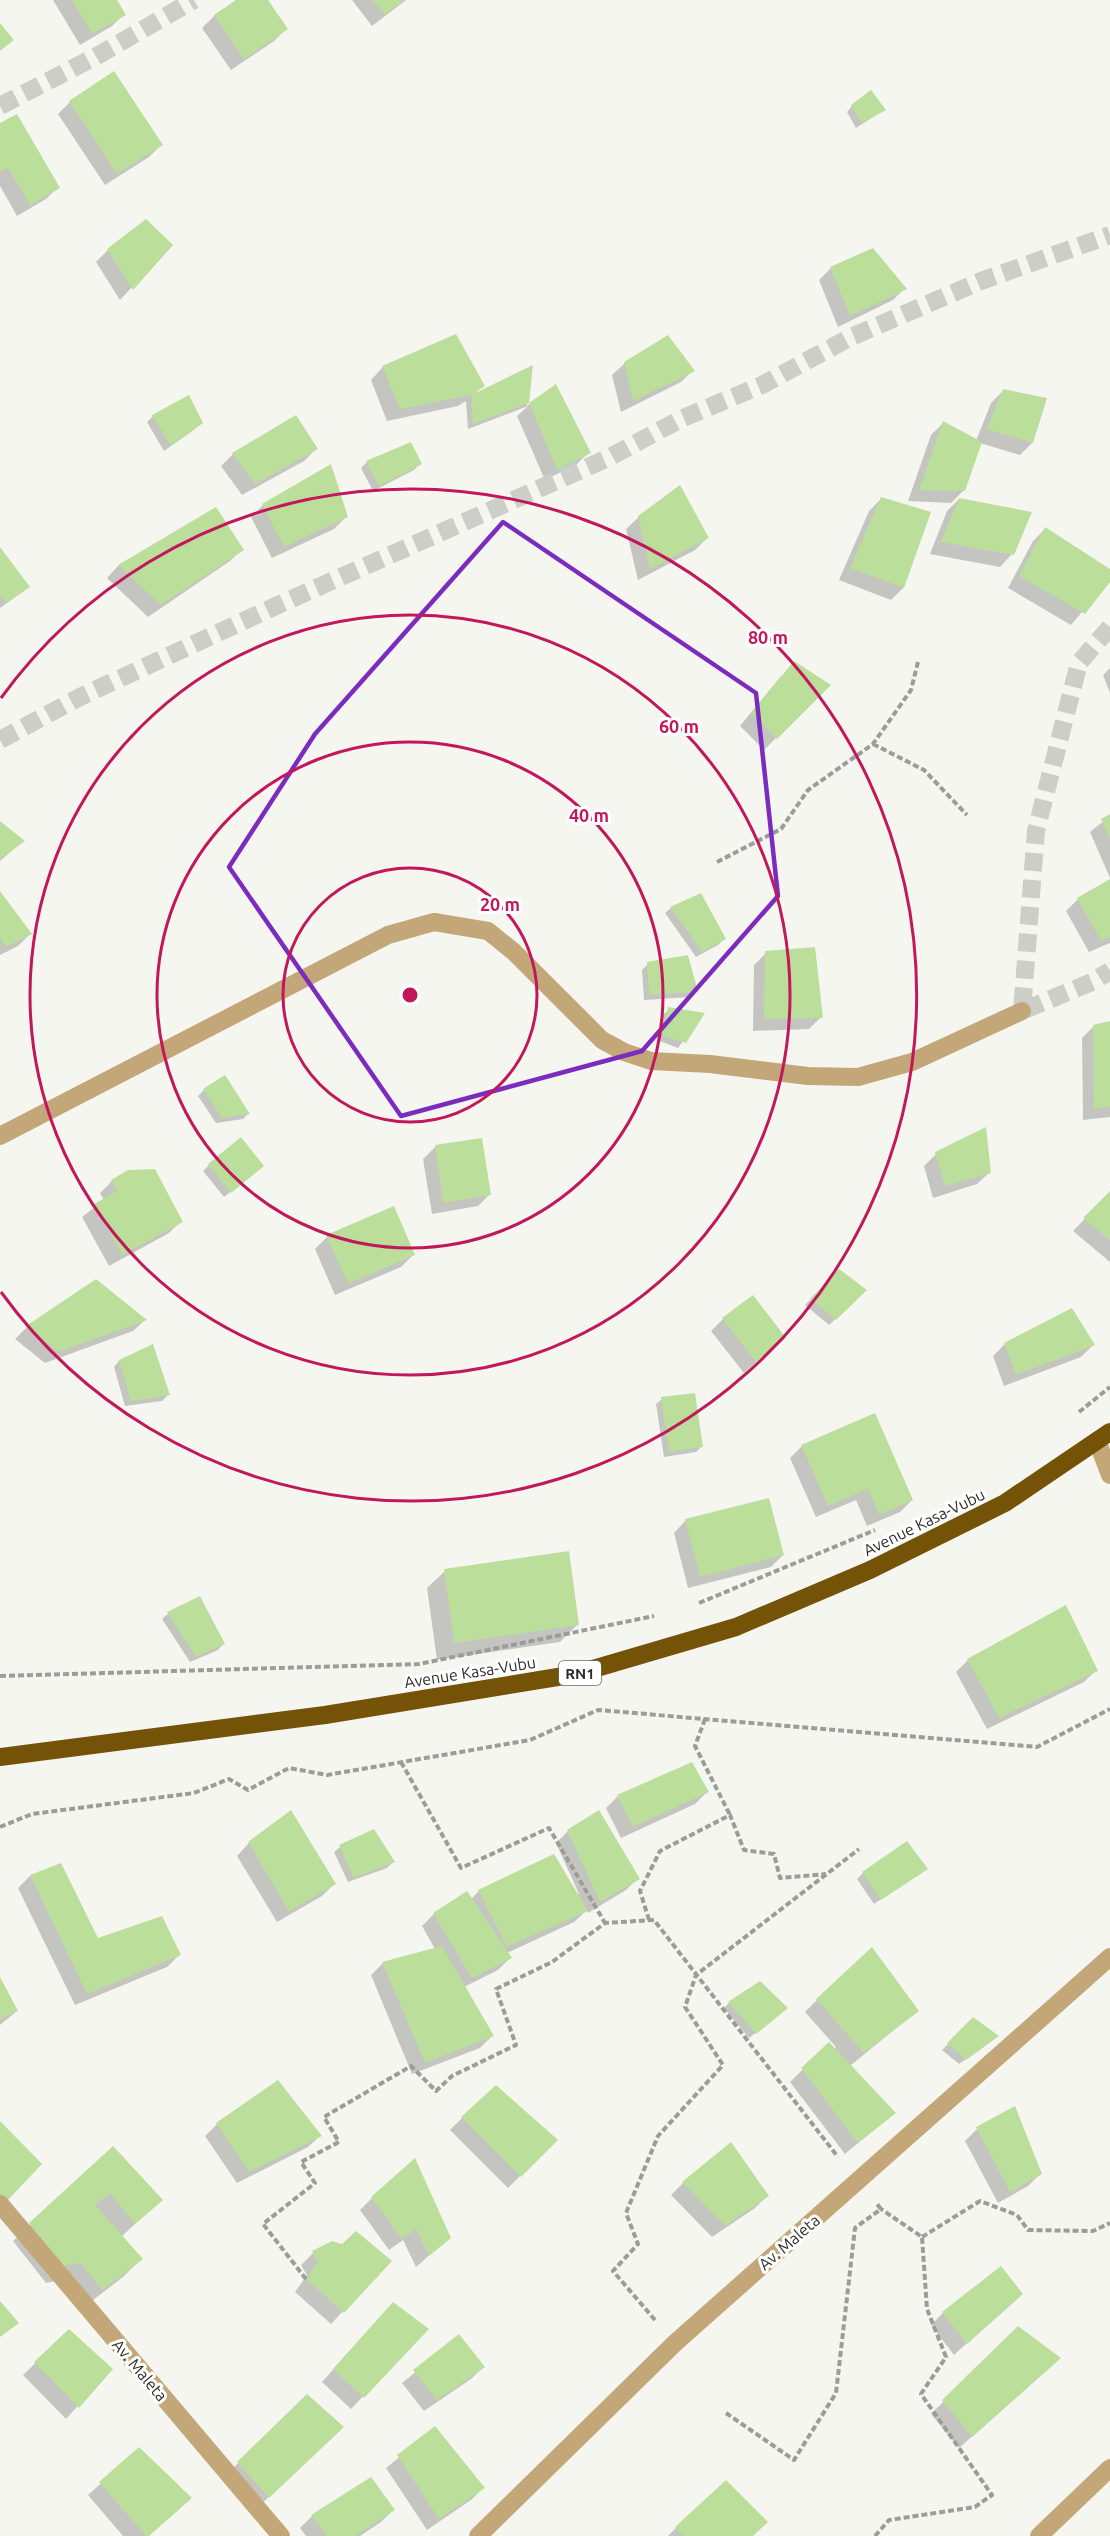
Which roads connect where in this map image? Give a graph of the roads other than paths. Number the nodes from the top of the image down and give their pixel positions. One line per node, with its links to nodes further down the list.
1 (1022, 1011): 2 (street)
2 (0, 1136)
3 (1103, 1436): 4 (street); 5 (highway, Avenue Kasa-Vubu / RN1)
4 (1110, 1476)
5 (0, 1757)
6 (1110, 1957): 10 (street, Av. Maleta)
7 (0, 2204): 9 (street, Av. Maleta)
8 (1110, 2468): 11 (street)
9 (281, 2536)
10 (478, 2536)
11 (1040, 2536)

